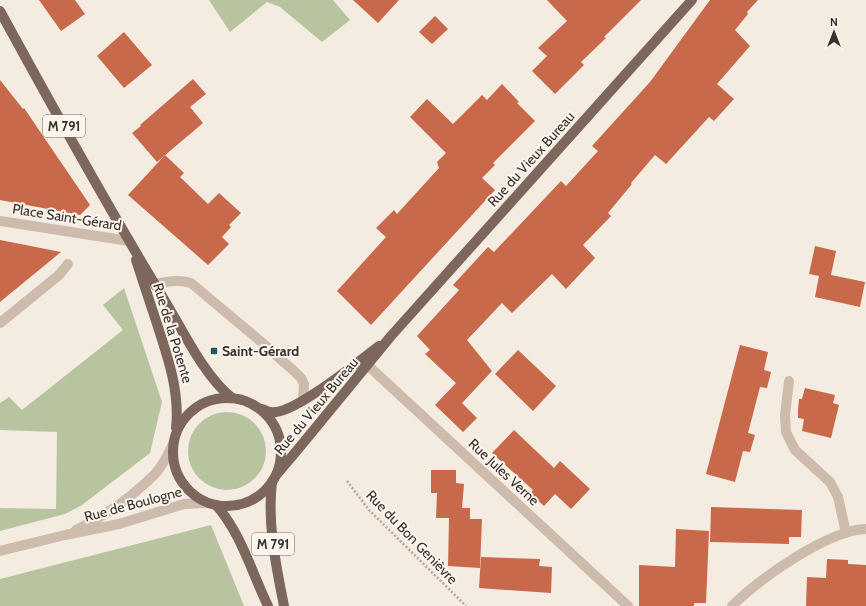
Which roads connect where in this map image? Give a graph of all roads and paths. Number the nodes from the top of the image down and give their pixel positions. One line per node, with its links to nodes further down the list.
1 (688, 2): 8 (main road, Rue du Vieux Bureau)
2 (0, 11): 4 (main road, Rue de la Potente / M 791)
3 (0, 221): 4 (street, Place Saint-Gérard)
4 (129, 241): 6 (main road, Rue de la Potente / M 791); 13 (main road, Rue de la Potente / M 791)
5 (68, 264): 7 (street)
6 (154, 284): 10 (main road, Rue de la Potente / M 791); 11 (street)
7 (0, 323)
8 (365, 362): 11 (main road, Rue du Vieux Bureau); 14 (main road, Rue du Vieux Bureau); 24 (street, Rue Jules Verne)
9 (789, 381): 18 (street)
10 (232, 398): 12 (main road); 13 (main road)
11 (303, 400): 12 (main road, Rue du Vieux Bureau)
12 (258, 408): 14 (main road)
13 (174, 440): 16 (main road); 19 (street, Rue de Boulogne)
14 (274, 478): 16 (main road); 22 (main road, M 791)
15 (347, 481): 23 (path, Rue du Bon Genièvre)
16 (212, 504): 19 (street, Rue de Boulogne); 21 (main road, M 791)
17 (866, 529): 18 (street)
18 (846, 533): 25 (street)
19 (65, 535): 20 (street, Rue de Boulogne)
20 (0, 551)
21 (268, 606)
22 (284, 606)
23 (466, 606)
24 (628, 606)
25 (732, 606)

